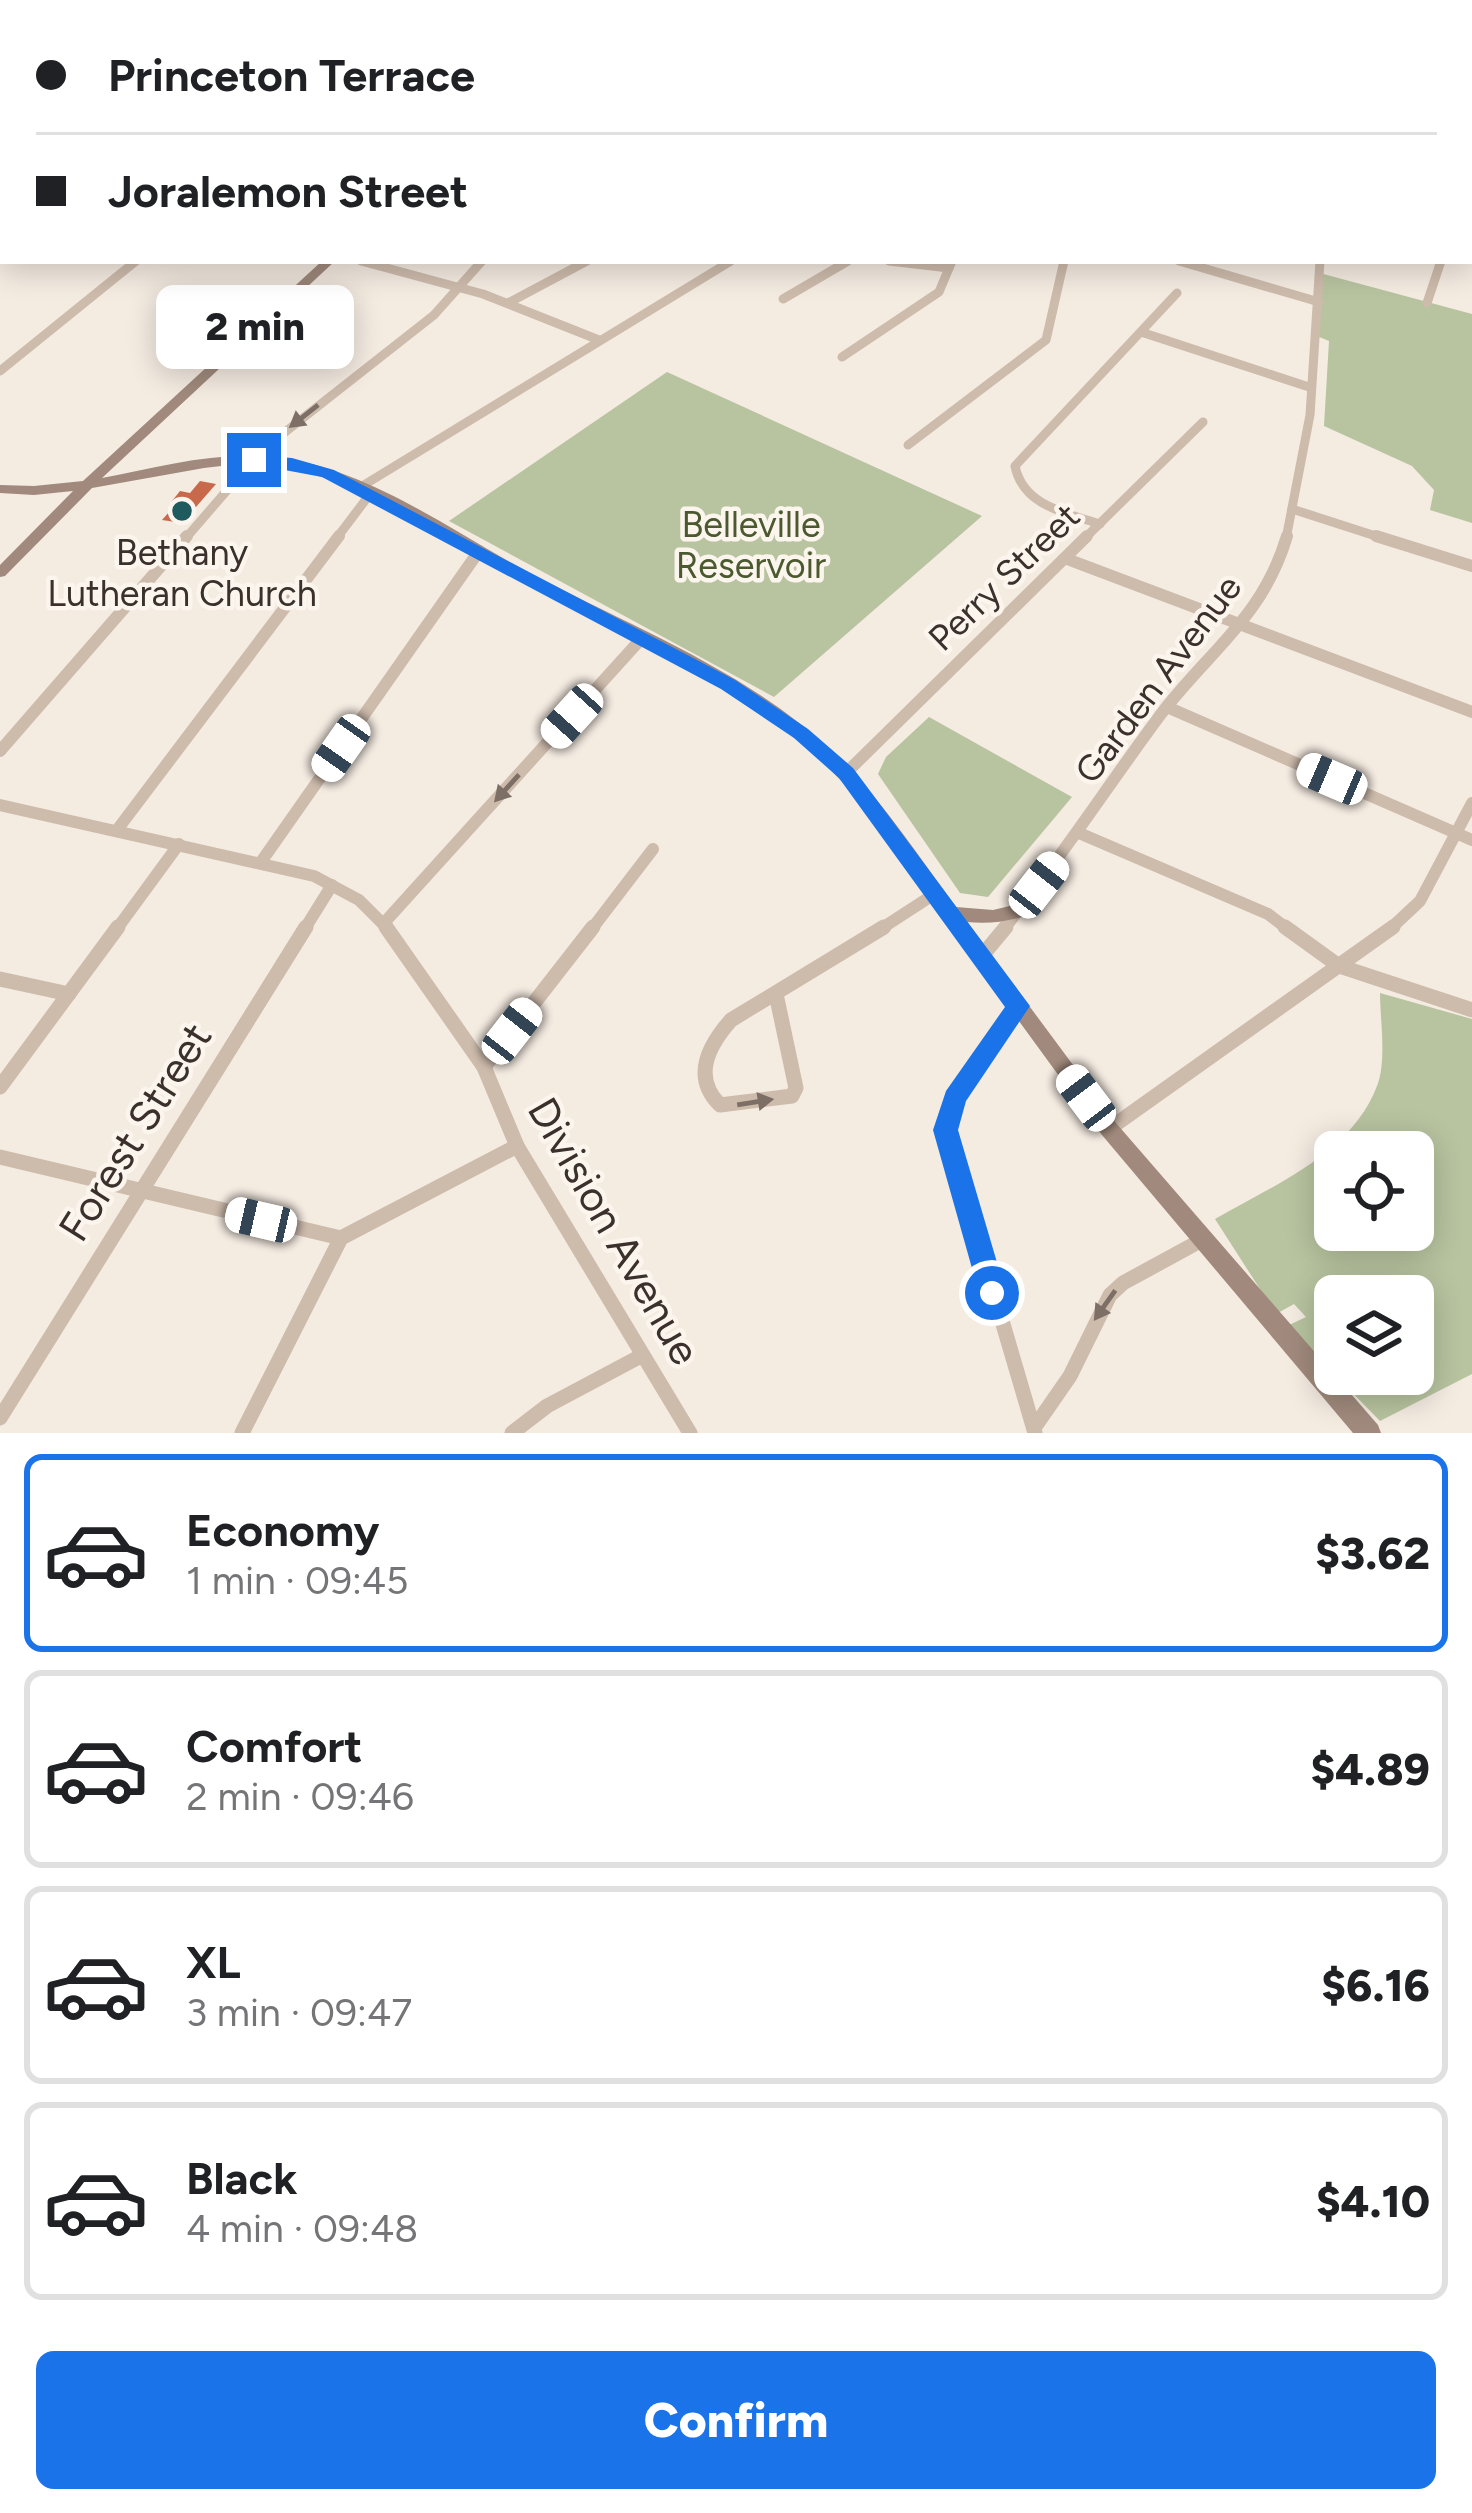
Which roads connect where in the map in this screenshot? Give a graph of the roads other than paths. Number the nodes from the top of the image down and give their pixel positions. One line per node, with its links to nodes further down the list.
1 (132, 264): 22 (street)
2 (326, 264): 27 (street)
3 (373, 264): 13 (street)
4 (479, 264): 13 (street)
5 (581, 264): 17 (street)
6 (726, 264): 20 (street)
7 (843, 264): 15 (street)
8 (1063, 264): 25 (street)
9 (1189, 264): 16 (street)
10 (1320, 264): 16 (street, Garden Avenue)
11 (1440, 264): 18 (street)
12 (951, 265): 21 (street)
13 (458, 288): 17 (street); 26 (street, one-way to 26)
14 (1178, 293): 19 (street)
15 (783, 299)
16 (1319, 302): 23 (street, Garden Avenue)
17 (508, 303): 20 (street)
18 (1427, 303)
19 (1141, 332): 23 (street); 31 (street)
20 (599, 340): 29 (street)
21 (842, 357)
22 (0, 371)
23 (1309, 387): 30 (street, Garden Avenue)
24 (1203, 422): 31 (street, Perry Street)
25 (908, 445)
26 (254, 460): 27 (street); 29 (street); 40 (street)
27 (87, 485): 28 (street); 35 (street)
28 (0, 489)
29 (364, 491): 32 (street); 44 (street)
30 (1292, 509): 34 (street); 36 (street, Garden Avenue)
31 (1100, 524): 33 (street, Perry Street)
32 (479, 550): 37 (street); 50 (street)
33 (1067, 559): 36 (street); 41 (street, Perry Street)
34 (1472, 566)
35 (0, 573)
36 (1239, 625): 38 (street, Garden Avenue); 39 (street)
37 (641, 639): 41 (street); 55 (street, one-way to 55)
38 (1166, 707): 45 (street, Garden Avenue); 46 (street)
39 (1472, 712)
40 (0, 752)
41 (846, 773): 52 (street)
42 (1472, 803): 46 (street)
43 (0, 805): 44 (street, Division Avenue)
44 (117, 830): 48 (street, Division Avenue)
45 (1079, 832): 53 (street, Garden Avenue); 57 (street)
46 (1456, 834): 47 (street); 57 (street)
47 (1472, 840)
48 (179, 844): 50 (street, Division Avenue); 59 (street)
49 (652, 849): 63 (street)
50 (261, 862): 51 (street, Division Avenue)
51 (332, 885): 55 (street, Division Avenue); 68 (street, Forest Street)
52 (935, 893): 54 (street); 60 (street)
53 (1018, 910): 54 (street); 56 (street, Garden Avenue)
54 (951, 914): 56 (street)
55 (385, 923): 63 (street, Division Avenue)
56 (981, 957): 61 (street)
57 (1339, 966): 62 (street); 65 (street)
58 (0, 979): 59 (street)
59 (69, 994): 64 (street)
60 (776, 994): 60 (street, one-way to 60)
61 (1018, 1006): 65 (street); 73 (street)
62 (1472, 1010)
63 (484, 1067): 66 (street, Division Avenue)
64 (0, 1087)
65 (1109, 1129): 70 (street)
66 (517, 1146): 69 (street); 71 (street, Division Avenue)
67 (0, 1157): 68 (street)
68 (140, 1192): 69 (street); 72 (street, Forest Street)
69 (341, 1238): 74 (street)
70 (1200, 1241): 73 (street, one-way to 73); 77 (street)
71 (641, 1356): 75 (street); 76 (street, Division Avenue)
72 (0, 1418)
73 (1035, 1431)
74 (242, 1433)
75 (512, 1433)
76 (690, 1433)
77 (1369, 1433)

